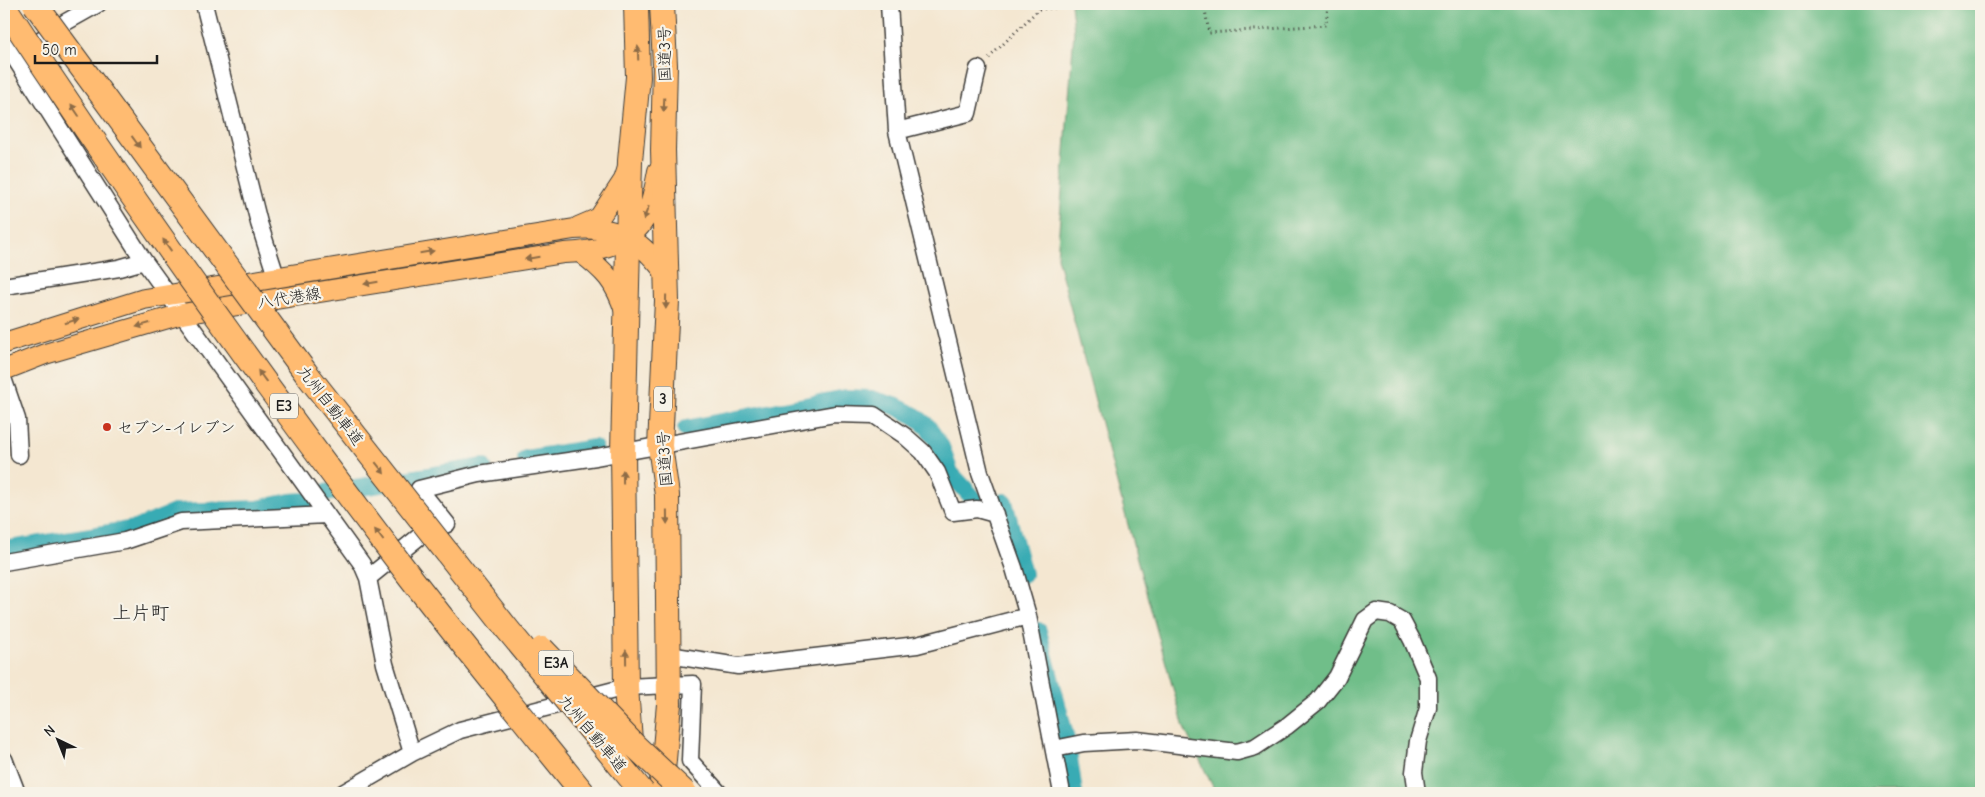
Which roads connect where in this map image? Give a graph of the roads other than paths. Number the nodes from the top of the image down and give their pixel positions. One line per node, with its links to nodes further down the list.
1 (35, 4): 32 (highway, 九州自動車道 / E3, one-way to 32, bridge)
2 (98, 4): 9 (street)
3 (204, 4): 19 (street)
4 (636, 4): 13 (highway, 国道3号, one-way to 4)
5 (662, 4): 12 (highway, 国道3号 / 3, one-way to 12)
6 (888, 4): 11 (street)
7 (4, 6): 34 (highway, E3, one-way to 7, bridge)
8 (4, 41): 9 (street)
9 (14, 58): 17 (street)
10 (978, 69): 11 (street)
11 (896, 130): 30 (street)
12 (663, 150): 15 (main road, 八代港線, one-way to 15); 18 (highway, 国道3号 / 3)
13 (630, 161): 14 (main road, 八代港線); 15 (highway, 国道3号)
14 (574, 229): 15 (main road, 八代港線); 19 (main road, 八代港線, one-way to 14)
15 (628, 236): 16 (main road, 八代港線); 18 (main road, 八代港線); 23 (highway, 国道3号)
16 (580, 252): 22 (main road, 八代港線, one-way to 22); 23 (main road)
17 (144, 261): 20 (street); 21 (street)
18 (667, 275): 27 (highway, 国道3号 / 3, one-way to 27)
19 (276, 276): 21 (main road, 八代港線)
20 (4, 286)
21 (168, 295): 22 (street); 24 (main road, 八代港線, one-way to 21)
22 (182, 314): 25 (main road, 八代港線, one-way to 25); 31 (street)
23 (627, 316): 28 (highway, 国道3号)
24 (4, 343)
25 (4, 370)
26 (4, 381): 29 (street)
27 (660, 446): 28 (street); 30 (street); 37 (highway, 国道3号 / 3, one-way to 37)
28 (623, 452): 35 (street); 38 (highway, 国道3号, one-way to 28)
29 (19, 455)
30 (995, 514): 36 (street)
31 (327, 515): 33 (street); 35 (street)
32 (429, 530): 48 (highway, 九州自動車道 / E3, bridge); 51 (highway, E3A, bridge)
33 (4, 562)
34 (409, 575): 45 (highway, bridge); 46 (highway, E3, bridge)
35 (368, 578): 41 (street)
36 (1028, 616): 37 (street); 40 (street)
37 (669, 655): 39 (highway, 国道3号 / 3)
38 (626, 687): 39 (street); 41 (street); 47 (highway, 国道3号)
39 (669, 694): 49 (highway, 国道3号 / 3); 50 (street); 52 (street)
40 (1054, 749): 53 (street); 54 (street)
41 (412, 753): 44 (street)
42 (4, 759): 43 (street)
43 (17, 793)
44 (344, 793)
45 (566, 793)
46 (583, 793)
47 (633, 793)
48 (644, 793)
49 (661, 793)
50 (665, 793)
51 (685, 793)
52 (719, 793)
53 (1062, 793)
54 (1417, 793)

